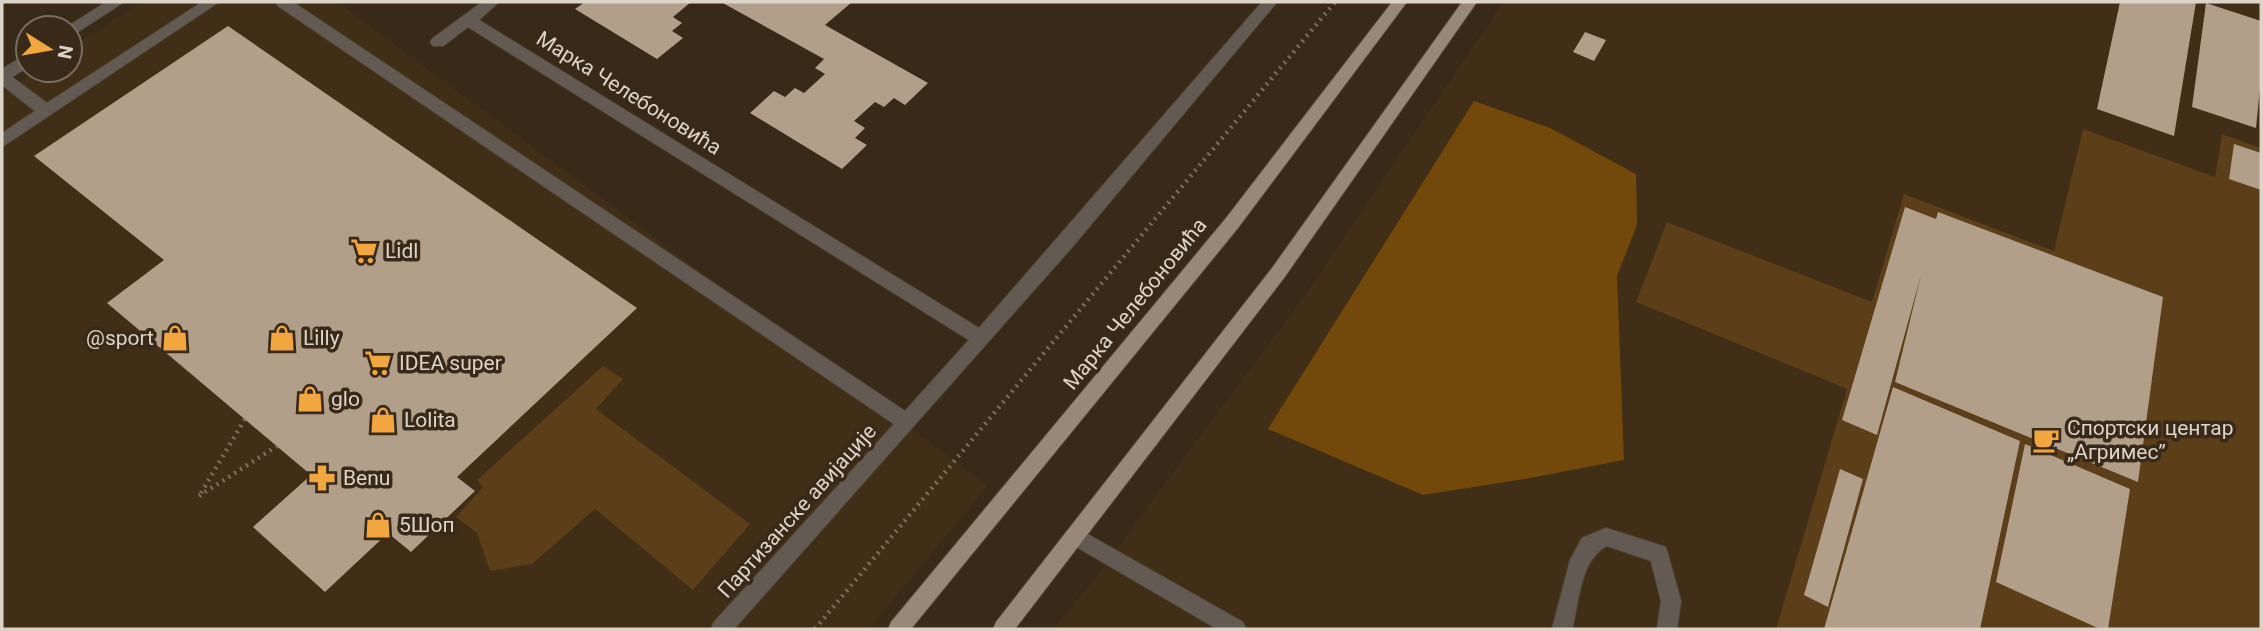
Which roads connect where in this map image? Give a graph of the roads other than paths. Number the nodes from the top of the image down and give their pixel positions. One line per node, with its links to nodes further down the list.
1 (117, 2): 9 (street)
2 (212, 2): 12 (street)
3 (283, 2): 15 (street)
4 (492, 2): 8 (street)
5 (1270, 2): 14 (street)
6 (1400, 2): 18 (main road, Марка Челебоновића)
7 (1470, 2): 16 (main road)
8 (468, 20): 10 (street); 14 (street, Марка Челебоновића)
9 (84, 23)
10 (438, 42)
11 (2, 76): 12 (street)
12 (46, 111): 13 (street)
13 (2, 141)
14 (980, 338): 15 (street)
15 (906, 422): 17 (street, Партизанске авијације)
16 (1075, 536): 19 (main road); 20 (street)
17 (721, 629)
18 (898, 629)
19 (1003, 629)
20 (1236, 629)
21 (1562, 629): 22 (street)
22 (1667, 629)

